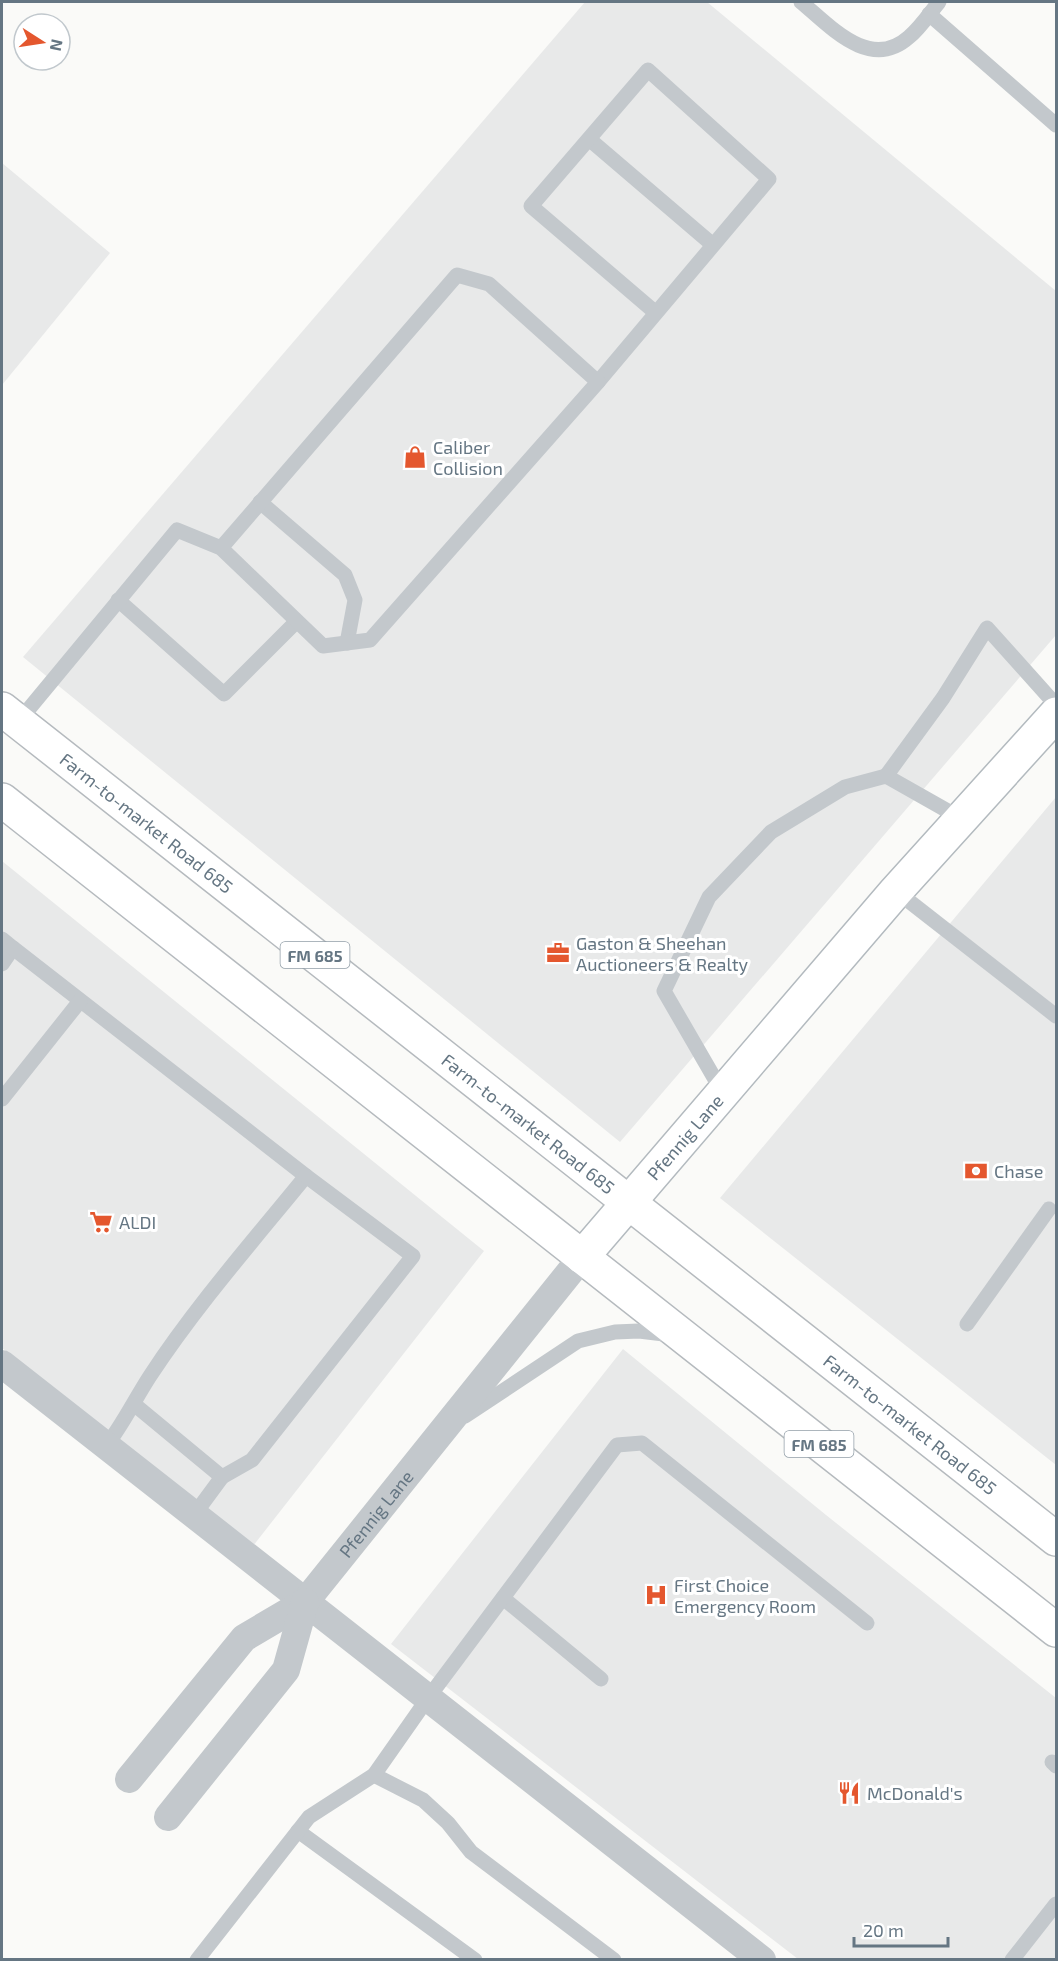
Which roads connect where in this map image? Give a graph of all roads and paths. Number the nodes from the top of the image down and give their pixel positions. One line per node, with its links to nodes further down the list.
1 (801, 2): 3 (lane)
2 (939, 2): 3 (lane)
3 (929, 14): 4 (lane)
4 (1056, 125)
5 (589, 139): 6 (lane); 6 (lane); 7 (lane)
6 (713, 245): 7 (lane)
7 (656, 313): 8 (lane)
8 (598, 382): 9 (lane); 13 (lane)
9 (261, 502): 10 (lane); 13 (lane)
10 (221, 548): 11 (lane); 12 (lane)
11 (118, 600): 12 (lane); 16 (lane)
12 (296, 622): 13 (lane)
13 (346, 643)
14 (1056, 705): 17 (lane)
15 (1056, 714): 19 (main road, Pfennig Lane)
16 (10, 715): 28 (main road, Farm-to-market Road 685 / FM 685)
17 (886, 776): 19 (lane); 25 (lane)
18 (2, 800): 30 (main road, FM 685)
19 (962, 819): 20 (main road, Pfennig Lane)
20 (896, 891): 24 (lane); 25 (main road, Pfennig Lane)
21 (7, 944): 22 (lane); 23 (lane)
22 (2, 964)
23 (80, 1001): 26 (lane); 27 (lane)
24 (1056, 1016)
25 (723, 1093): 28 (main road, Pfennig Lane)
26 (2, 1099)
27 (306, 1176): 34 (lane); 37 (lane)
28 (629, 1201): 30 (main road, Pfennig Lane); 39 (main road, Farm-to-market Road 685 / FM 685)
29 (1050, 1209): 31 (lane)
30 (582, 1257): 32 (main road, FM 685); 35 (street, Pfennig Lane)
31 (967, 1324)
32 (682, 1336): 35 (lane); 43 (main road, FM 685)
33 (2, 1364): 36 (street)
34 (135, 1405): 36 (lane); 37 (lane)
35 (437, 1434): 41 (street, Pfennig Lane)
36 (106, 1446): 38 (street)
37 (222, 1477): 38 (lane)
38 (194, 1515): 41 (street)
39 (1056, 1539)
40 (503, 1598): 42 (lane); 44 (lane); 45 (lane)
41 (305, 1602): 45 (street); 47 (street, Pfennig Lane); 48 (street, Pfennig Lane)
42 (867, 1623)
43 (1056, 1630)
44 (601, 1678)
45 (428, 1698): 46 (lane); 54 (street)
46 (374, 1775): 49 (lane); 53 (lane)
47 (129, 1779)
48 (168, 1817)
49 (298, 1831): 51 (lane); 52 (lane)
50 (1056, 1904): 55 (lane)
51 (197, 1959)
52 (475, 1959)
53 (614, 1959)
54 (762, 1959)
55 (1012, 1959)

